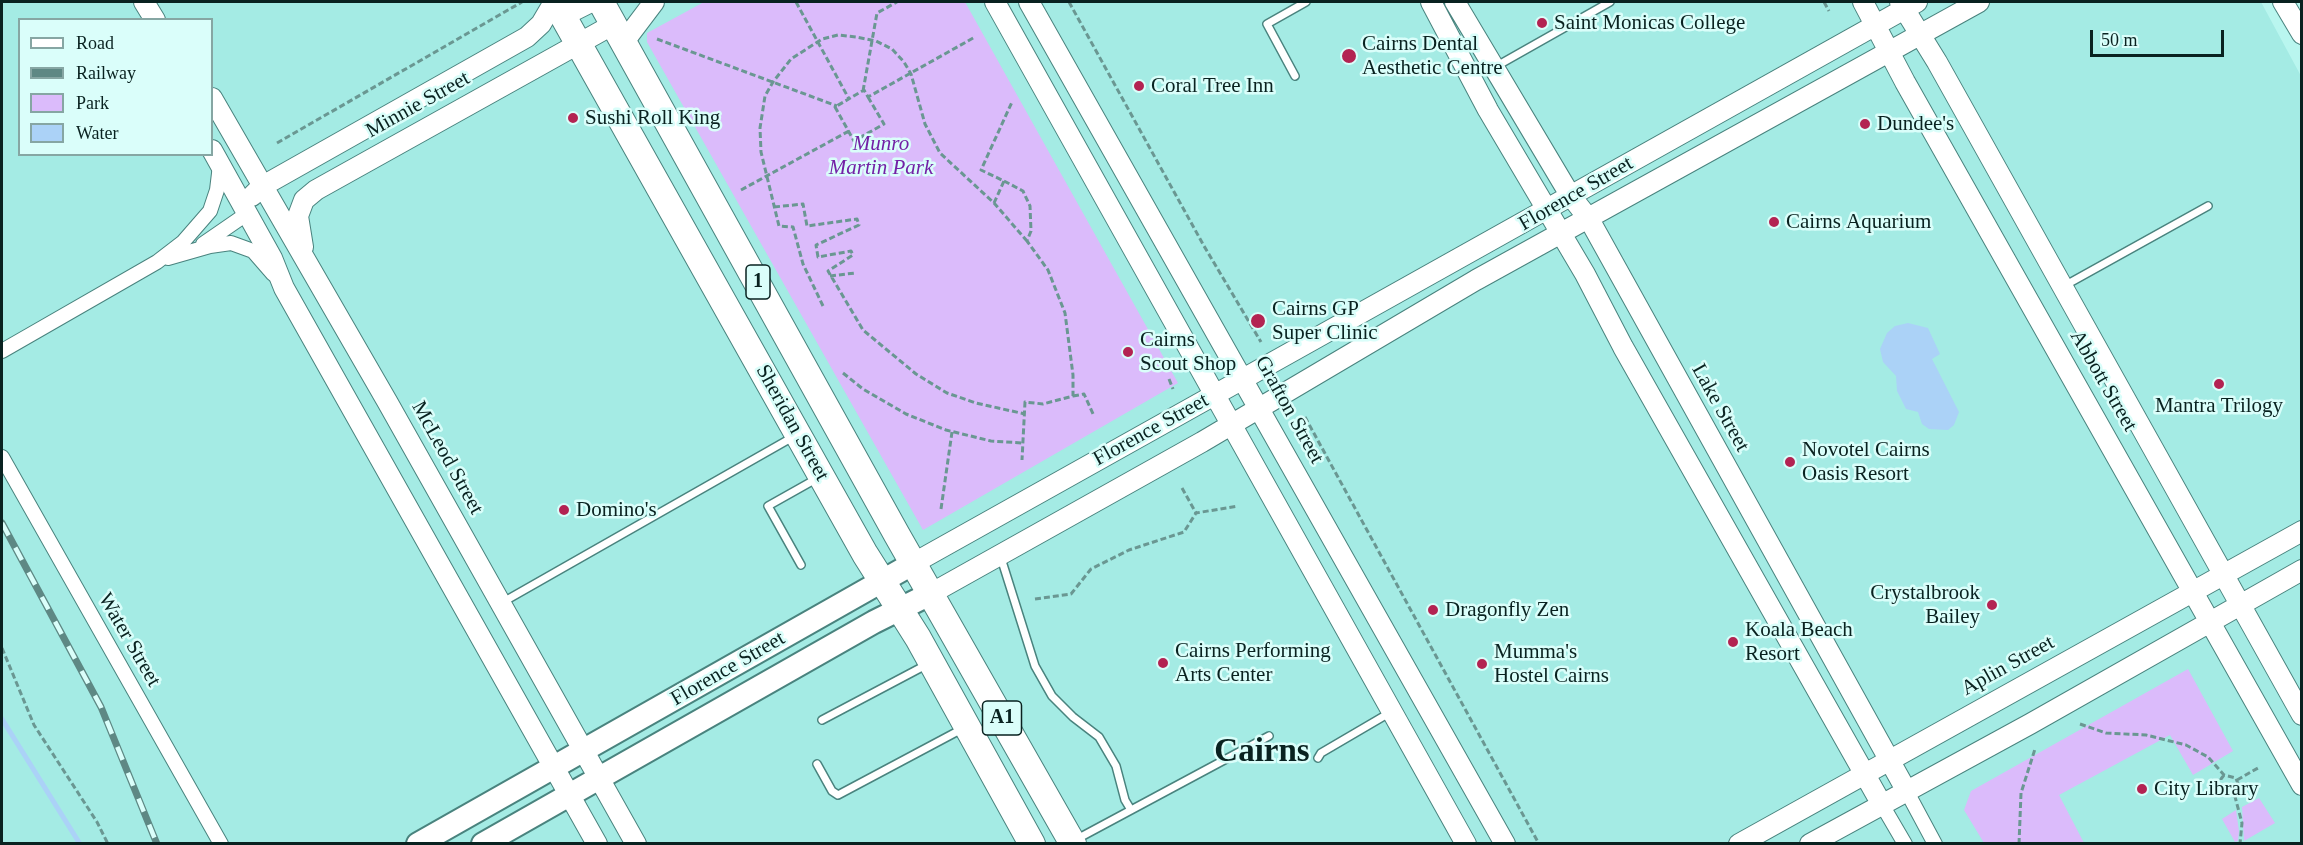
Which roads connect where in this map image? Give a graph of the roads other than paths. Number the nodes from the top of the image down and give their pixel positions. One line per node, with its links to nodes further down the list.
1 (591, 2): 14 (street)
2 (601, 2): 16 (highway, Sheridan Street / 1)
3 (654, 2): 16 (street, Minnie Street)
4 (995, 2): 44 (street)
5 (1029, 2): 43 (street, Grafton Street)
6 (1306, 2): 24 (lane)
7 (1431, 2): 35 (street)
8 (1455, 2): 22 (street, Lake Street)
9 (1610, 2): 22 (lane)
10 (1863, 2): 15 (street, Abbott Street)
11 (1979, 2): 17 (street, Florence Street)
12 (2283, 2): 18 (street)
13 (1907, 4): 15 (street, Florence Street); 17 (street, Abbott Street)
14 (557, 6): 19 (highway, Sheridan Street / 1); 20 (street, Minnie Street)
15 (1875, 26): 21 (street, Abbott Street); 32 (street, Florence Street)
16 (619, 34): 19 (street, Minnie Street); 61 (highway, Sheridan Street / 1)
17 (1921, 34): 21 (street, Florence Street); 26 (street, Abbott Street)
18 (2301, 34)
19 (578, 45): 23 (street, Minnie Street); 52 (highway, Sheridan Street / 1)
20 (511, 47): 23 (street); 27 (street, Minnie Street)
21 (1889, 51): 29 (street, Abbott Street); 36 (street, Florence Street)
22 (1495, 67): 32 (street, Lake Street)
23 (525, 73): 30 (street, Minnie Street)
24 (1296, 76)
25 (213, 100): 31 (street, McLeod Street)
26 (1984, 150): 29 (street); 41 (street, Abbott Street)
27 (321, 154): 30 (street); 31 (street, Minnie Street)
28 (216, 158): 34 (street); 39 (street, Minnie Street)
29 (1954, 167): 56 (street, Abbott Street)
30 (335, 179): 40 (street, Minnie Street)
31 (262, 189): 34 (street, Minnie Street); 40 (street, McLeod Street)
32 (1570, 195): 35 (street, Florence Street); 36 (street, Lake Street)
33 (2208, 206): 41 (lane)
34 (246, 211): 38 (street, Minnie Street); 42 (street)
35 (1547, 211): 37 (street); 48 (street, Florence Street)
36 (1589, 219): 37 (street, Florence Street); 45 (street, Lake Street)
37 (1562, 234): 46 (street); 50 (street, Florence Street)
38 (182, 254): 39 (street, Minnie Street); 42 (street, Minnie Street)
39 (157, 262): 47 (street, Minnie Street)
40 (308, 262): 68 (street, McLeod Street)
41 (2061, 287): 55 (street, Abbott Street)
42 (284, 288): 84 (street)
43 (1206, 313): 44 (street); 48 (street, Grafton Street)
44 (1180, 329): 49 (street)
45 (1652, 335): 46 (street); 73 (street, Lake Street)
46 (1623, 347): 74 (street)
47 (2, 351)
48 (1243, 380): 49 (street, Florence Street); 50 (street, Grafton Street)
49 (1213, 395): 51 (street); 61 (street, Florence Street)
50 (1258, 408): 51 (street, Florence Street); 57 (street, Grafton Street)
51 (1230, 425): 59 (street); 60 (street, Florence Street)
52 (798, 434): 54 (highway, Sheridan Street / 1); 68 (lane)
53 (2, 457): 94 (street, Water Street)
54 (821, 476): 62 (lane); 65 (highway, Sheridan Street / 1)
55 (2182, 503): 56 (street); 64 (street, Abbott Street)
56 (2153, 517): 66 (street, Abbott Street)
57 (1326, 525): 59 (street); 102 (street, Grafton Street)
58 (2301, 531): 64 (street, Aplin Street)
59 (1294, 537): 75 (street)
60 (1000, 556): 67 (street, Florence Street); 93 (lane)
61 (914, 563): 65 (main road, Florence Street); 67 (highway, Sheridan Street / 1)
62 (801, 565)
63 (2301, 570): 69 (street)
64 (2223, 576): 66 (street, Aplin Street); 69 (street, Abbott Street)
65 (883, 581): 70 (highway, Sheridan Street); 80 (main road, Florence Street)
66 (2194, 592): 71 (street, Abbott Street); 82 (street, Aplin Street)
67 (932, 593): 70 (main road, Florence Street); 85 (highway, Sheridan Street / A1)
68 (501, 604): 80 (street, McLeod Street)
69 (2240, 605): 71 (street); 76 (street, Abbott Street)
70 (901, 609): 72 (highway, Sheridan Street / A1); 87 (main road, Florence Street)
71 (2211, 622): 88 (street, Abbott Street); 90 (street)
72 (931, 662): 77 (lane); 78 (highway, Sheridan Street / A1)
73 (1848, 685): 74 (street); 82 (street, Lake Street)
74 (1821, 699): 86 (street)
75 (1391, 712): 81 (lane); 101 (street)
76 (2301, 715)
77 (822, 720)
78 (967, 726): 83 (lane); 89 (highway, Sheridan Street / A1)
79 (1269, 736): 93 (lane)
80 (584, 751): 84 (main road, Florence Street); 87 (street, McLeod Street)
81 (1318, 758)
82 (1890, 760): 86 (street, Aplin Street); 90 (street, Lake Street)
83 (817, 764)
84 (554, 768): 91 (street); 95 (main road, Florence Street)
85 (1031, 770): 89 (highway); 100 (highway, Sheridan Street / A1)
86 (1864, 774): 92 (street); 103 (street, Aplin Street)
87 (599, 778): 91 (main road, Florence Street); 98 (street, McLeod Street)
88 (2301, 785)
89 (999, 786): 99 (highway, Sheridan Street / A1)
90 (1906, 790): 92 (street); 106 (street, Lake Street)
91 (569, 796): 96 (main road, Florence Street); 97 (street)
92 (1881, 803): 104 (street); 105 (street)
93 (1131, 810): 100 (lane)
94 (220, 843)
95 (418, 843)
96 (483, 843)
97 (597, 843)
98 (636, 843)
99 (1032, 843)
100 (1072, 843)
101 (1466, 843)
102 (1505, 843)
103 (1739, 843)
104 (1810, 843)
105 (1905, 843)
106 (1935, 843)

